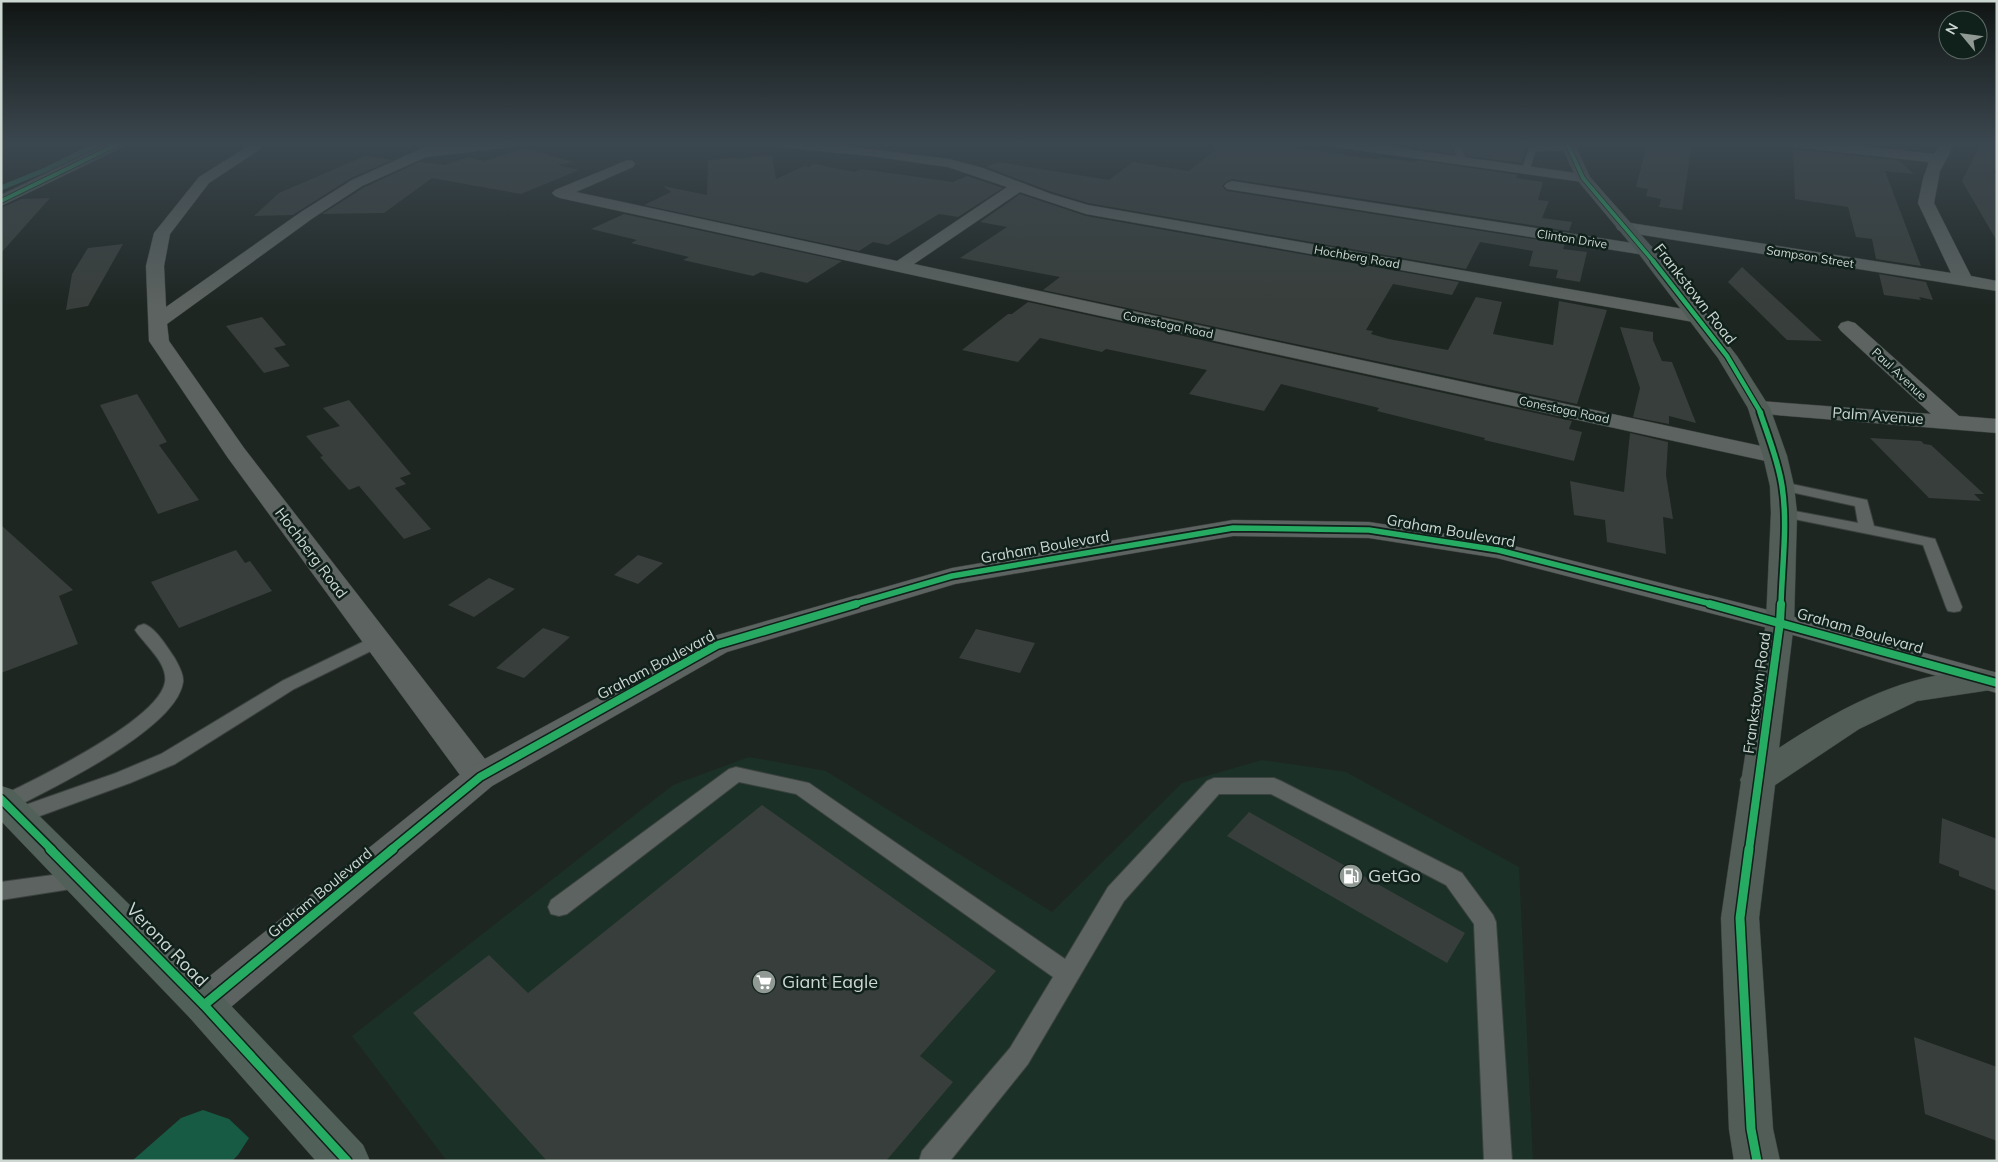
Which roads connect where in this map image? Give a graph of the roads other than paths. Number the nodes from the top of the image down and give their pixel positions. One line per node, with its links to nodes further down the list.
1 (190, 197): 15 (street, Hochberg Road)
2 (334, 197): 15 (street)
3 (579, 197): 11 (street, Conestoga Road)
4 (1003, 197): 11 (street)
5 (1050, 197): 14 (street, Hochberg Road)
6 (1304, 197): 10 (street, Clinton Drive)
7 (1599, 197): 9 (main road, Frankstown Road)
8 (1926, 197): 12 (street)
9 (1624, 227): 10 (main road, Frankstown Road); 12 (street, Sampson Street)
10 (1645, 250): 14 (main road, Frankstown Road)
11 (899, 267): 20 (street, Conestoga Road)
12 (1964, 281): 13 (street, Sampson Street)
13 (1997, 286)
14 (1699, 317): 17 (main road, Frankstown Road)
15 (157, 322): 25 (street, Hochberg Road)
16 (1848, 327): 18 (street, Paul Avenue)
17 (1759, 408): 18 (street, Palm Avenue); 20 (main road, Frankstown Road)
18 (1951, 421): 19 (street, Palm Avenue)
19 (1997, 426)
20 (1780, 485): 21 (lane); 21 (lane); 23 (main road, Frankstown Road)
21 (1867, 528): 22 (lane)
22 (1954, 606)
23 (1780, 622): 26 (street, Graham Boulevard); 27 (street, Graham Boulevard); 28 (main road, Frankstown Road)
24 (144, 630): 29 (lane)
25 (378, 640): 27 (street, Hochberg Road); 29 (lane)
26 (1993, 682): 28 (main road)
27 (480, 777): 34 (street, Graham Boulevard)
28 (1758, 780): 38 (main road, Frankstown Road)
29 (8, 806): 30 (main road, Verona Road)
30 (82, 880): 31 (lane); 34 (main road, Verona Road)
31 (1, 891)
32 (559, 907): 33 (lane)
33 (1068, 974): 36 (lane); 37 (lane)
34 (204, 1005): 35 (main road, Verona Road)
35 (347, 1161)
36 (932, 1161)
37 (1498, 1161)
38 (1757, 1161)

